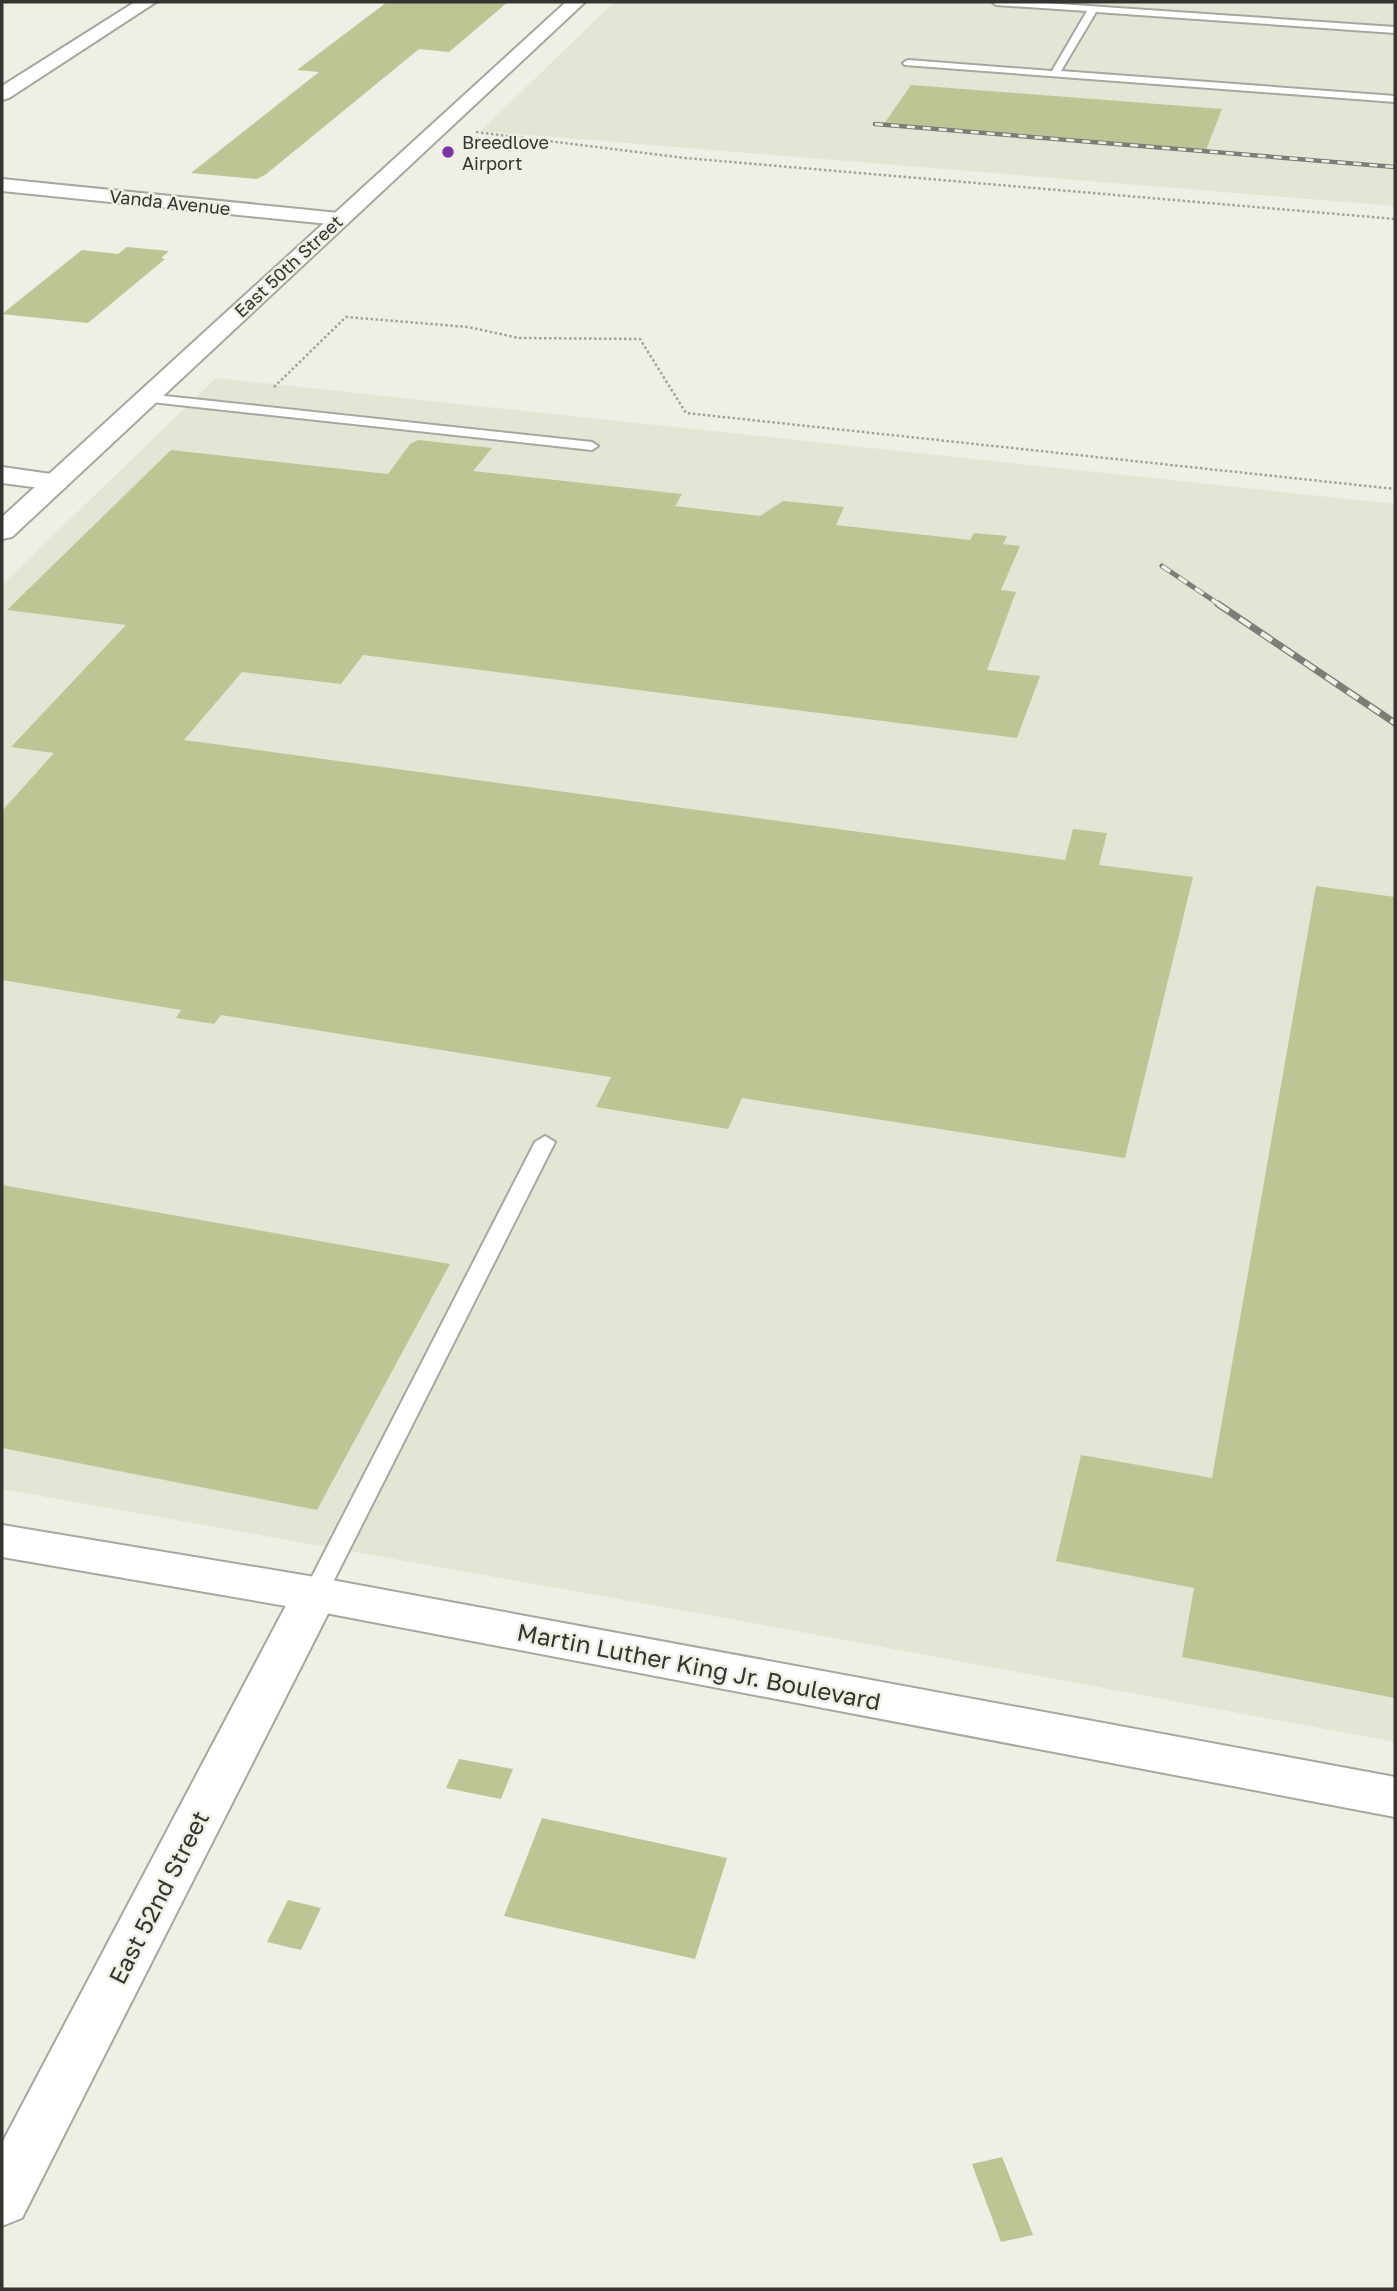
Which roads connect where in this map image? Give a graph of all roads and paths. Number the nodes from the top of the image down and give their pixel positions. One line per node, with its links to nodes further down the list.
1 (147, 2): 9 (main road)
2 (576, 2): 11 (main road, East 50th Street)
3 (996, 2): 4 (lane)
4 (1077, 5): 5 (lane)
5 (1093, 9): 6 (lane); 8 (lane)
6 (1395, 30)
7 (908, 63): 8 (lane)
8 (1055, 74): 10 (lane)
9 (2, 94)
10 (1395, 99)
11 (438, 127): 13 (main road, East 50th Street); 14 (path)
12 (2, 185): 13 (main road, Vanda Avenue)
13 (338, 219): 15 (main road, East 50th Street)
14 (1395, 219)
15 (146, 398): 16 (lane); 19 (main road, East 50th Street)
16 (252, 409): 17 (lane); 20 (path)
17 (592, 446)
18 (2, 475): 19 (main road)
19 (56, 482): 21 (main road, East 50th Street)
20 (1395, 489)
21 (2, 531)
22 (545, 1142): 24 (lane)
23 (2, 1541): 24 (main road, Martin Luther King Jr. Boulevard)
24 (315, 1594): 25 (main road, Martin Luther King Jr. Boulevard); 26 (main road, East 52nd Street)
25 (1395, 1797)
26 (2, 2200)

